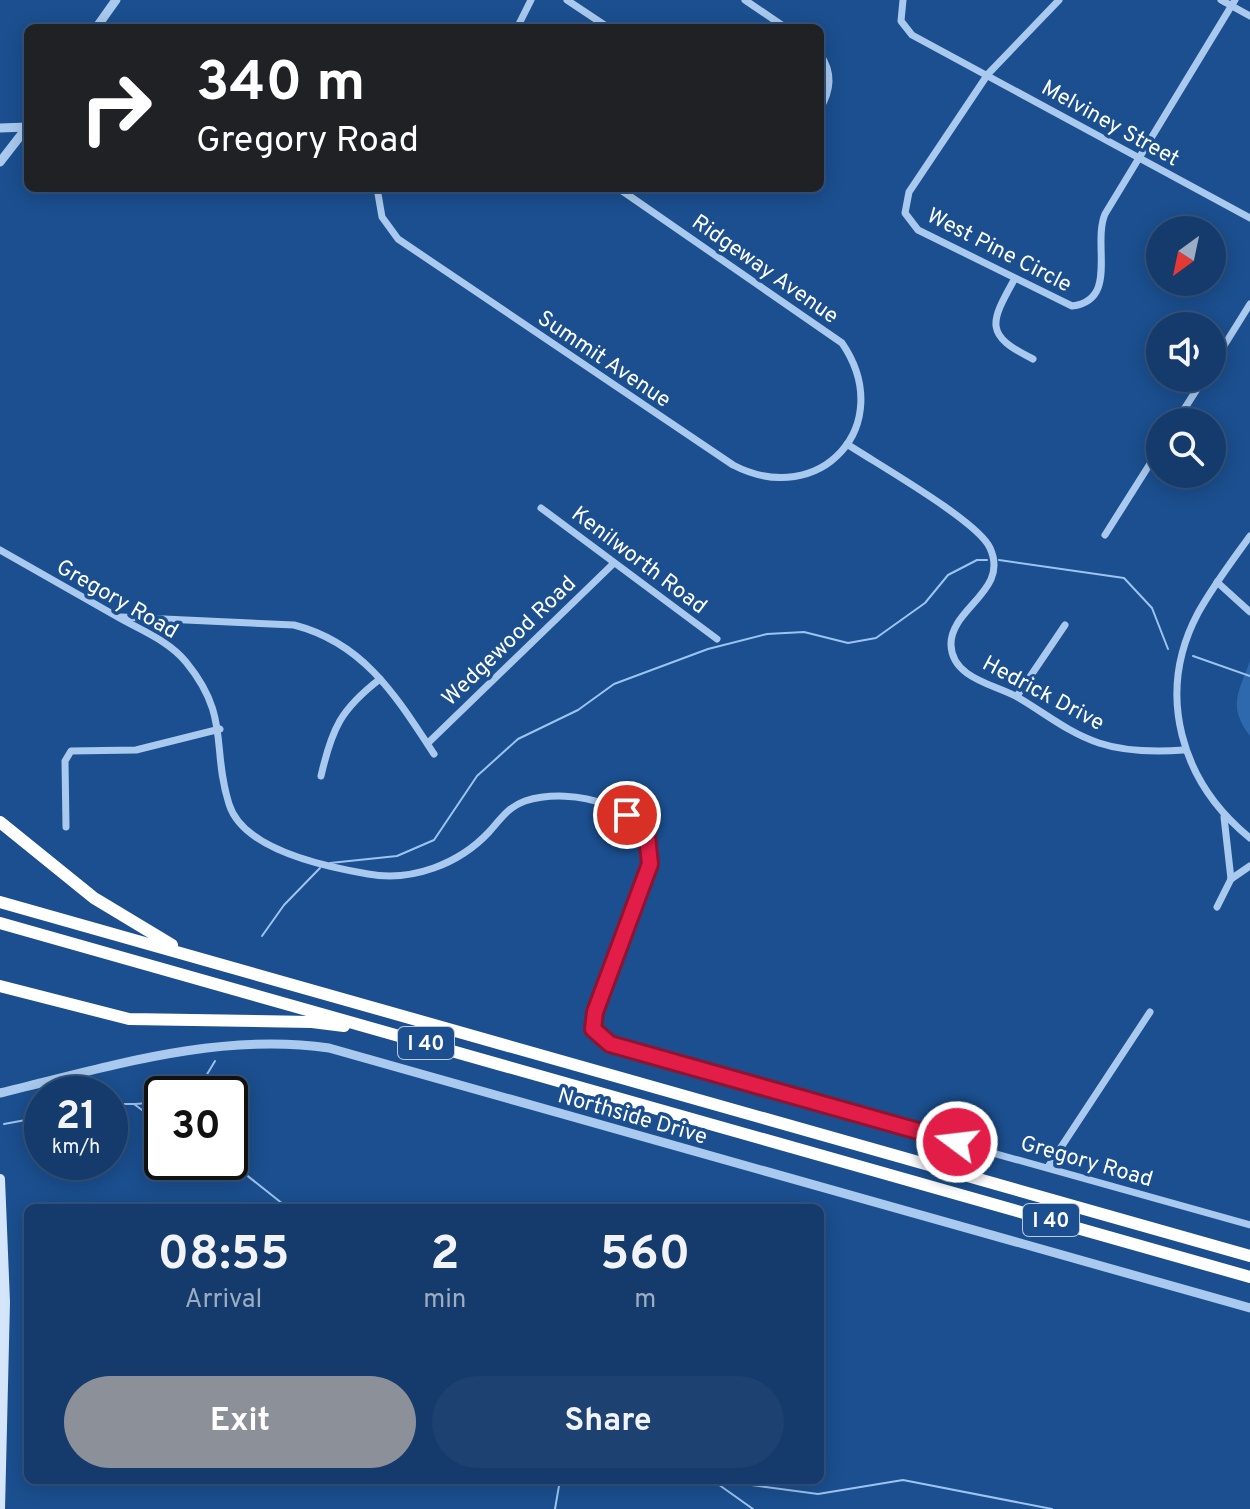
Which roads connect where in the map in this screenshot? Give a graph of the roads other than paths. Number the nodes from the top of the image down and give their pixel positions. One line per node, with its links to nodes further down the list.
1 (116, 0): 11 (street)
2 (520, 0): 8 (street)
3 (567, 0): 13 (street)
4 (745, 0): 14 (street)
5 (903, 0): 16 (street, Melviney Street)
6 (1059, 0): 16 (street, West Pine Circle)
7 (1221, 0): 9 (street)
8 (530, 2): 12 (street)
9 (1233, 3): 10 (street); 21 (street)
10 (1250, 16)
11 (99, 24)
12 (519, 24)
13 (603, 24)
14 (780, 24)
15 (824, 62): 17 (street)
16 (988, 74): 21 (street, Melviney Street); 26 (street, West Pine Circle)
17 (824, 101)
18 (24, 127): 19 (street)
19 (0, 128)
20 (24, 132): 22 (street)
21 (1139, 158): 25 (street, Melviney Street); 26 (street, West Pine Circle)
22 (0, 162)
23 (378, 192): 30 (street, Summit Avenue)
24 (624, 192): 30 (street, Ridgeway Avenue)
25 (1250, 218)
26 (1014, 280): 29 (street)
27 (1250, 304): 28 (street)
28 (1226, 343)
29 (1033, 359)
30 (847, 444): 43 (street, Hedrick Drive)
31 (1146, 470): 33 (street)
32 (541, 508): 36 (street, Kenilworth Road)
33 (1105, 535)
34 (1250, 536): 37 (street)
35 (0, 550): 39 (street, Gregory Road)
36 (614, 563): 41 (street, Kenilworth Road); 45 (street, Wedgewood Road)
37 (1217, 582): 38 (street); 46 (street)
38 (1250, 612)
39 (117, 617): 42 (street); 44 (street, Gregory Road)
40 (1065, 625): 43 (street)
41 (717, 639)
42 (380, 679): 45 (street); 48 (street)
43 (1017, 696): 46 (street, Hedrick Drive)
44 (220, 729): 51 (street); 63 (street, Gregory Road)
45 (428, 743): 47 (street)
46 (1184, 750): 49 (street)
47 (434, 754)
48 (321, 776)
49 (1224, 814): 52 (street); 54 (street)
50 (0, 822): 58 (highway)
51 (66, 827)
52 (1250, 838)
53 (1250, 866): 54 (street)
54 (1231, 879): 56 (street)
55 (0, 902): 58 (highway, I 40)
56 (1217, 907)
57 (0, 923): 61 (highway, I 40)
58 (216, 963): 67 (highway, I 40)
59 (0, 986): 61 (highway)
60 (1150, 1012): 63 (street)
61 (433, 1045): 68 (highway, I 40)
62 (0, 1093): 69 (street, Northside Drive)
63 (1048, 1167): 65 (street, Gregory Road)
64 (0, 1179): 66 (main road)
65 (1250, 1225)
66 (2, 1242): 70 (main road)
67 (1250, 1256)
68 (1250, 1277)
69 (1250, 1308)
70 (0, 1508): 71 (street)
71 (10, 1509)

